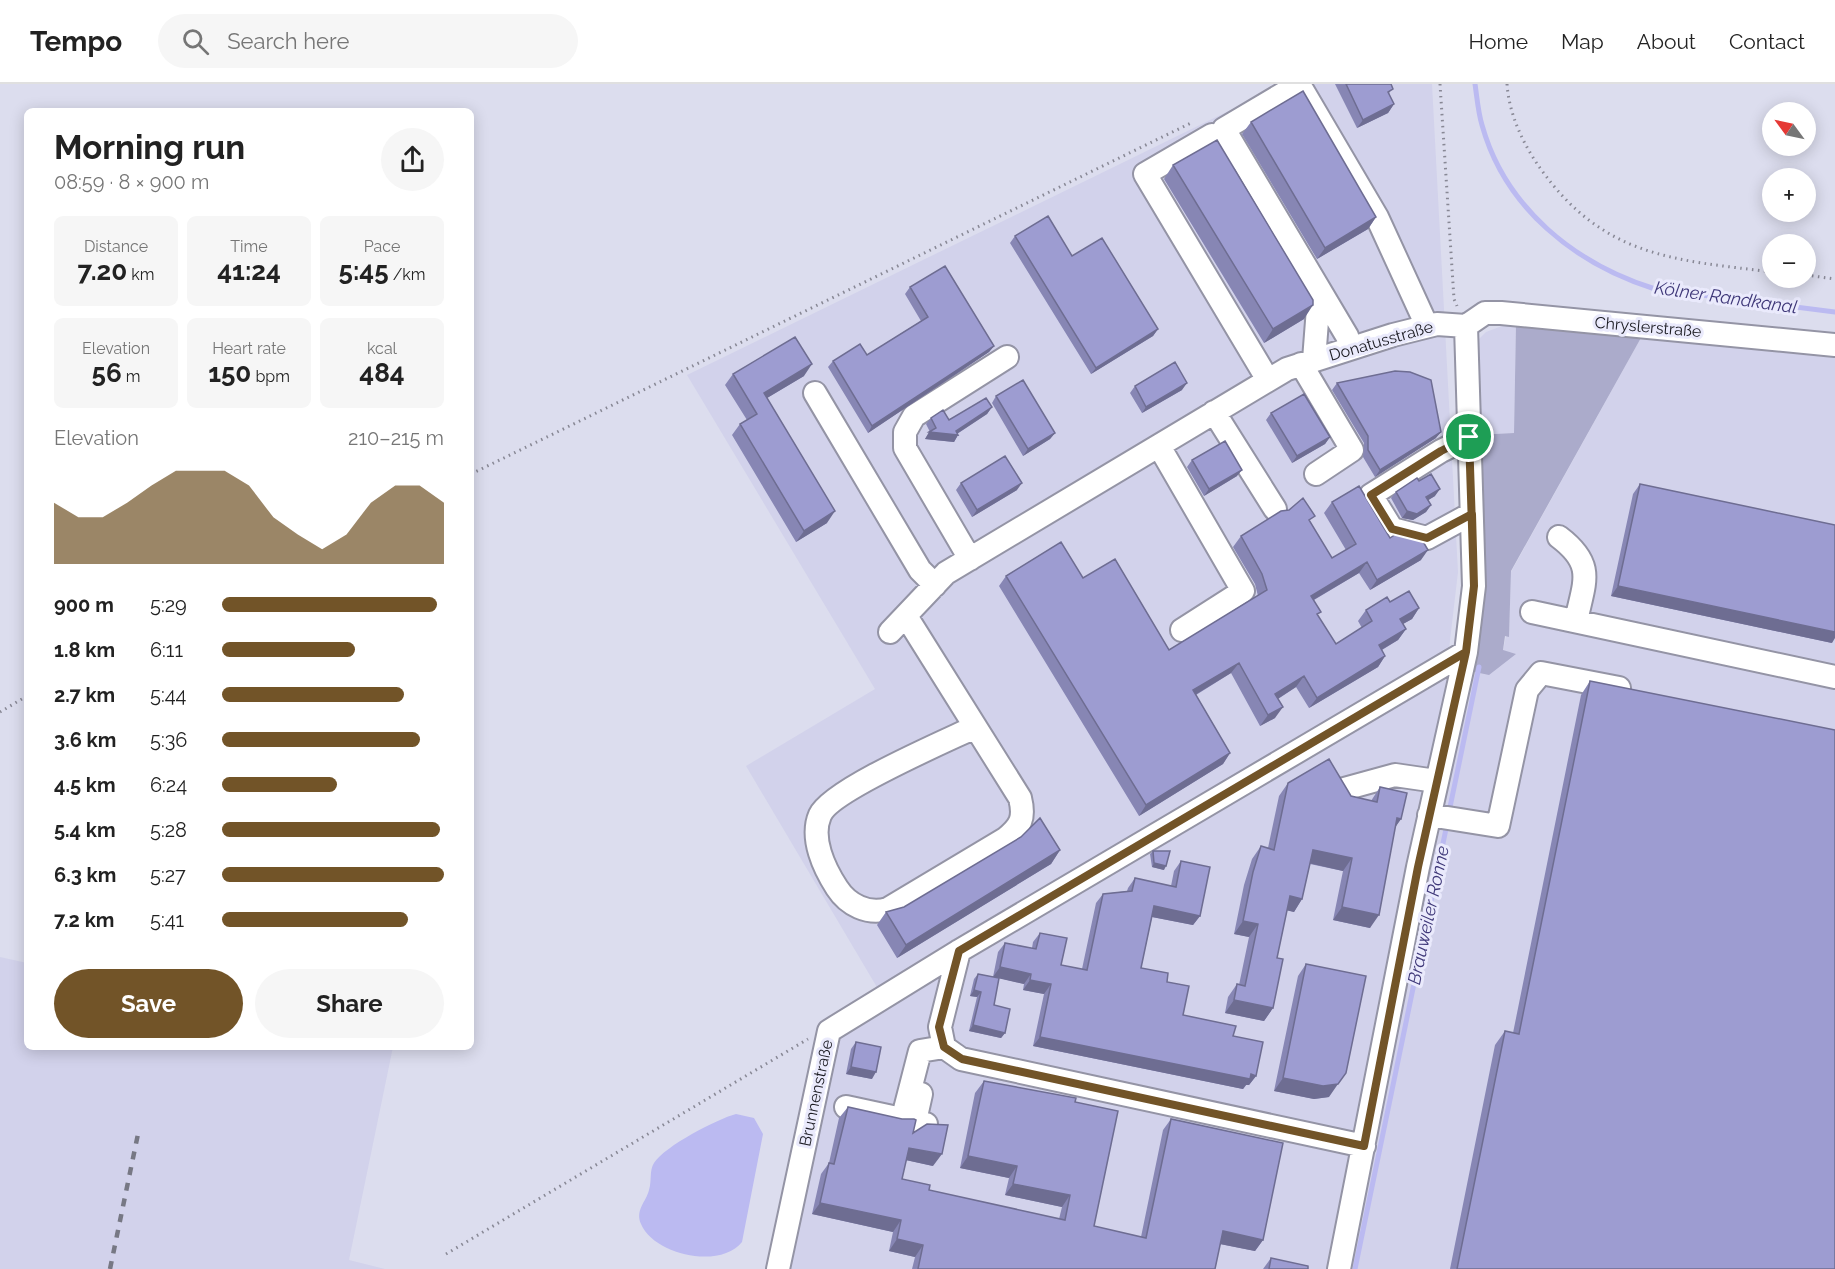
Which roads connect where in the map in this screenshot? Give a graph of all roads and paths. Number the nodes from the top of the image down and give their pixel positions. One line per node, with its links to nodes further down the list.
1 (1440, 84): 8 (path)
2 (1507, 84): 4 (path)
3 (1198, 119): 18 (path)
4 (1762, 271)
5 (1816, 276): 6 (path)
6 (1835, 279)
7 (1427, 326): 8 (street, Donatusstraße); 10 (street, Donatusstraße); 10 (street)
8 (1466, 326): 9 (street, Chryslerstraße); 16 (street)
9 (1835, 345)
10 (1351, 348): 12 (street, Donatusstraße)
11 (1008, 357): 23 (street)
12 (1307, 362): 13 (street, Donatusstraße); 13 (street); 19 (street)
13 (1268, 380): 15 (street, Donatusstraße)
14 (815, 393): 24 (street)
15 (1214, 412): 17 (street, Donatusstraße); 20 (street)
16 (1469, 437): 21 (street); 21 (street)
17 (1159, 446): 23 (street, Donatusstraße); 27 (street)
18 (474, 473)
19 (1316, 474)
20 (1275, 509)
21 (1472, 514): 28 (street)
22 (1559, 537): 26 (street)
23 (970, 559): 24 (street, Donatusstraße)
24 (935, 585): 33 (street, Donatusstraße)
25 (1532, 612): 26 (street)
26 (1576, 621): 29 (street)
27 (1182, 630)
28 (1466, 652): 34 (street); 37 (street, Brunnenstraße)
29 (1835, 677)
30 (1634, 691): 36 (street)
31 (24, 698): 32 (path)
32 (0, 712)
33 (975, 727): 33 (street)
34 (1436, 781): 35 (street); 36 (street)
35 (1344, 789)
36 (1445, 818): 42 (street)
37 (959, 951): 38 (street, Brunnenstraße); 39 (street)
38 (829, 1030): 43 (path); 44 (street, Brunnenstraße)
39 (938, 1048): 40 (street); 41 (street); 42 (street)
40 (846, 1107)
41 (926, 1124)
42 (1364, 1146): 45 (street)
43 (446, 1254)
44 (778, 1269)
45 (1339, 1269)

